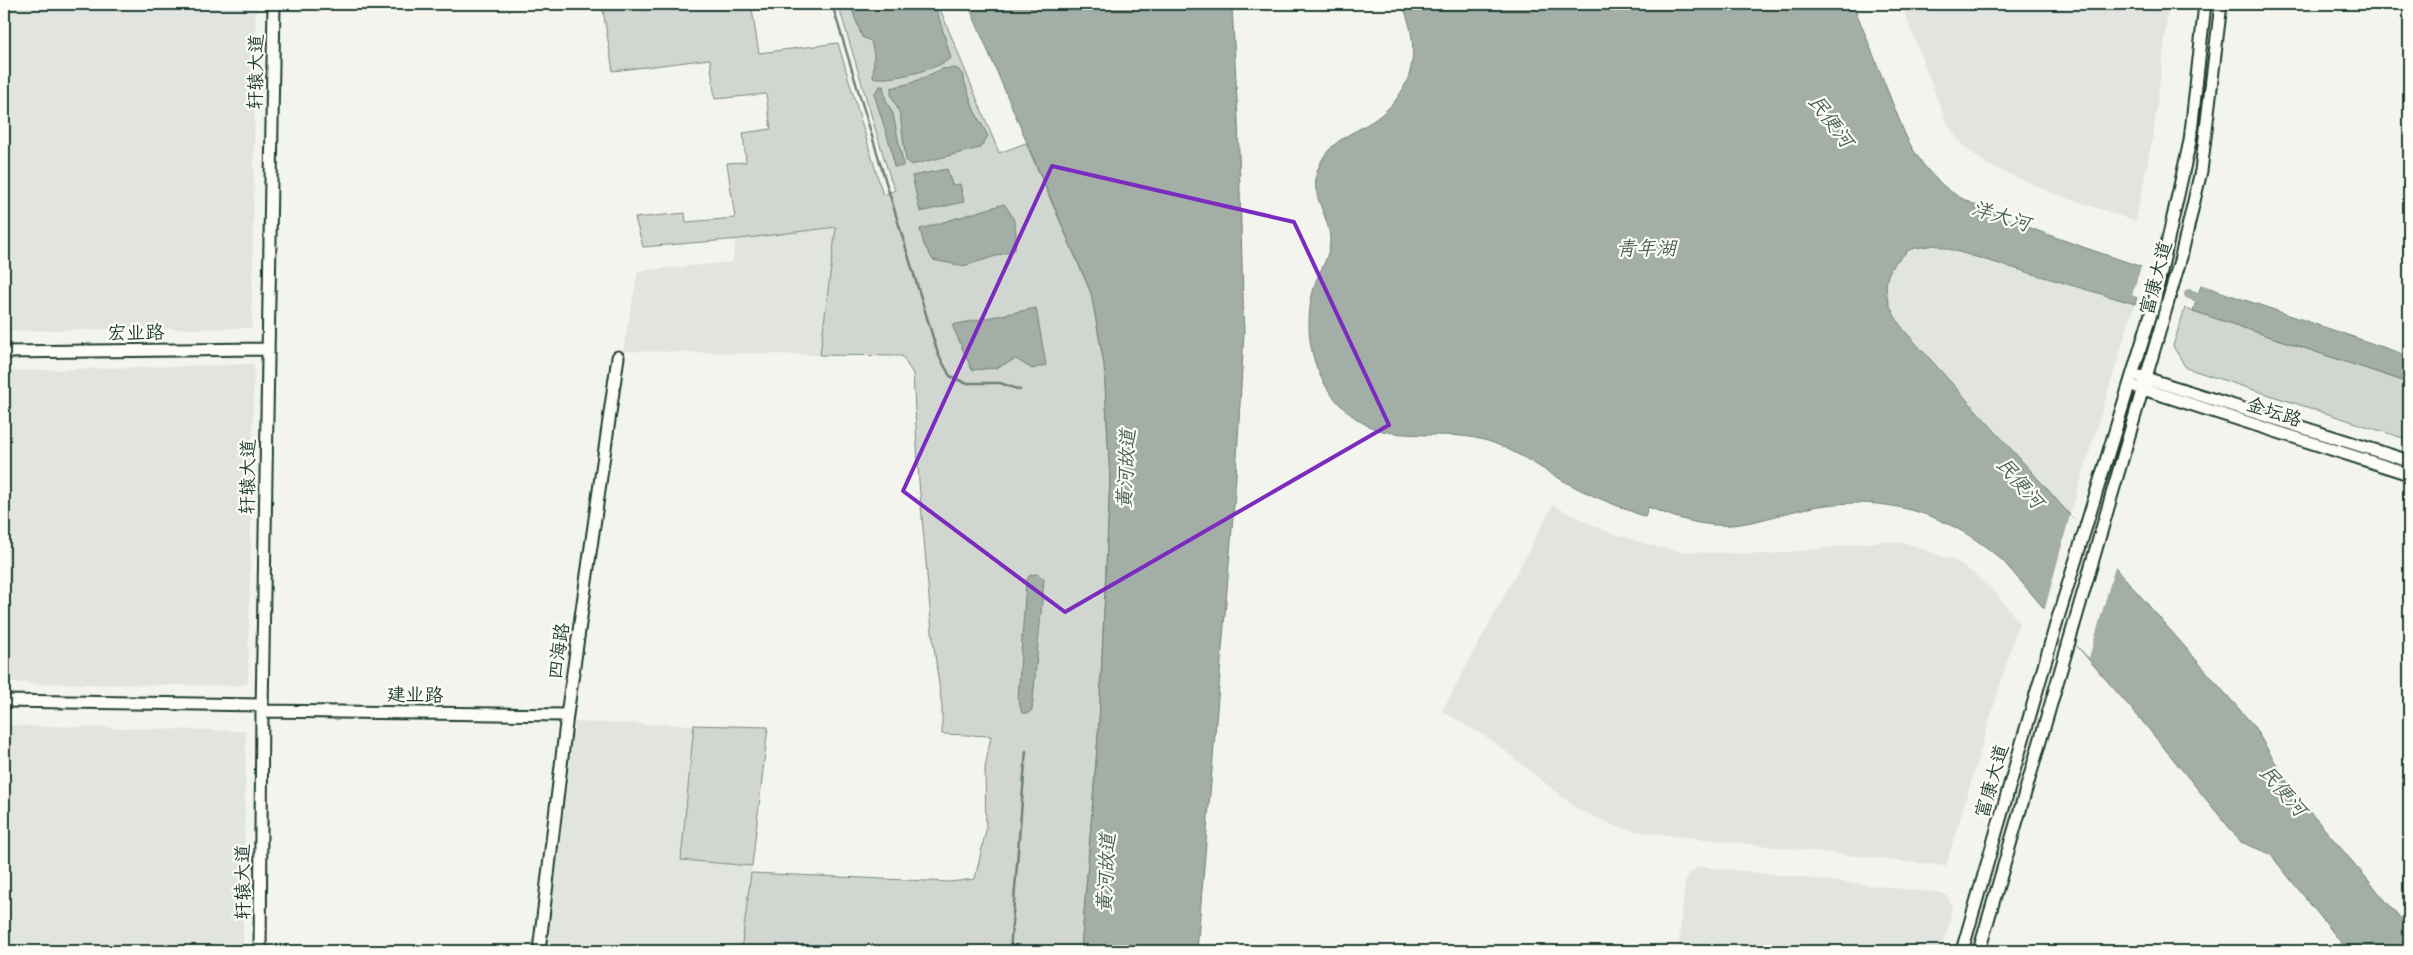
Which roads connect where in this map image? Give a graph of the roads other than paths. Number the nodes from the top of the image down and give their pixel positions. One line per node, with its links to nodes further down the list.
1 (274, 4): 4 (street, 轩辕大道)
2 (2205, 4): 7 (street, 富康大道)
3 (2221, 4): 8 (street, 富康大道)
4 (268, 349): 5 (street, 宏业路); 14 (street, 轩辕大道)
5 (4, 352)
6 (618, 356): 15 (street, 四海路)
7 (2130, 379): 8 (street, 金坛路); 9 (street, 富康大道)
8 (2145, 384): 10 (street, 富康大道); 11 (street, 金坛路); 12 (street, 金坛路)
9 (2110, 445): 10 (street); 18 (street, 富康大道)
10 (2125, 450): 19 (street, 富康大道)
11 (2409, 461)
12 (2409, 474)
13 (4, 701): 14 (street, 建业路)
14 (262, 708): 15 (street, 建业路); 16 (street, 轩辕大道)
15 (567, 715): 17 (street, 四海路)
16 (260, 951)
17 (539, 951)
18 (1962, 951)
19 (1979, 951)

